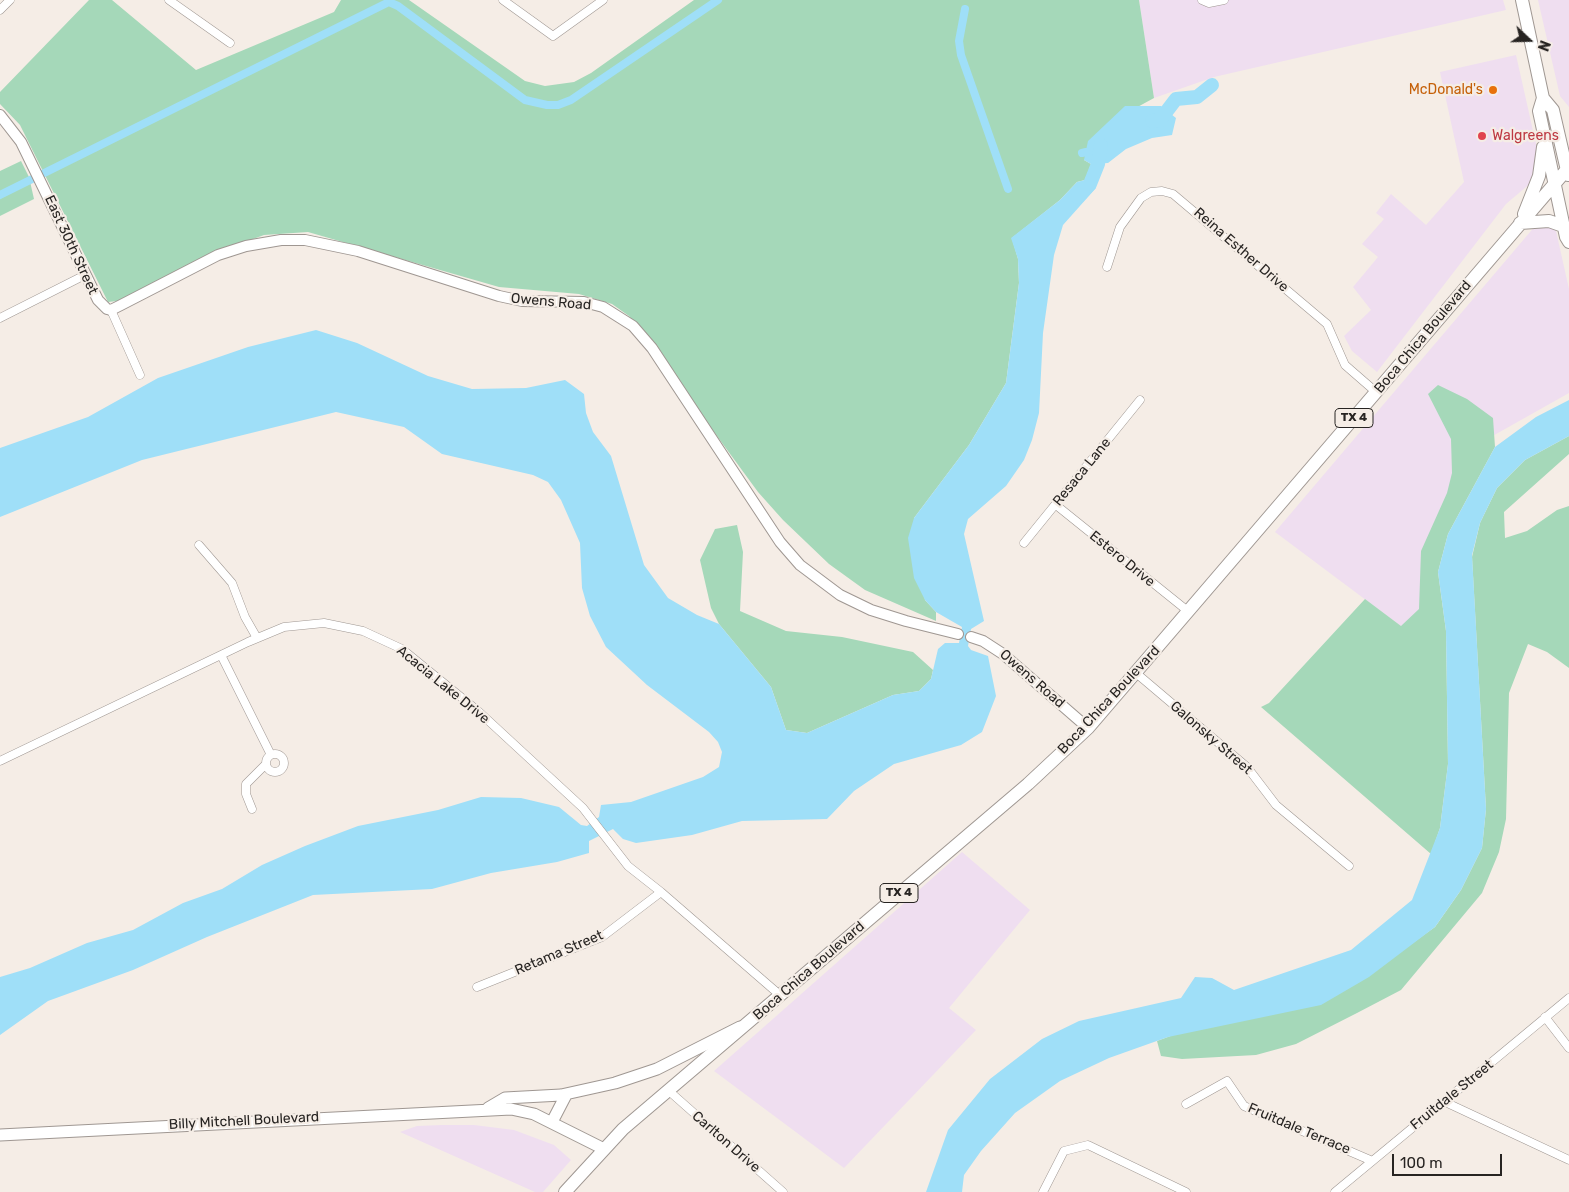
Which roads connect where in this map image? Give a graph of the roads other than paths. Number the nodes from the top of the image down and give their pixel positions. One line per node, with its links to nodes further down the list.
1 (10, 0): 8 (street)
2 (169, 0): 9 (street)
3 (503, 0): 4 (street)
4 (604, 0)
5 (1202, 0): 6 (street)
6 (1224, 0)
7 (1522, 0): 10 (main road, TX 4)
8 (0, 10)
9 (230, 43)
10 (1543, 98): 12 (main road, TX 4); 14 (main road, TX 4)
11 (0, 115): 21 (street, East 30th Street)
12 (1556, 124): 13 (main road); 15 (main road, TX 4)
13 (1569, 132)
14 (1544, 138): 16 (main road); 17 (main road, TX 4)
15 (1568, 171): 16 (main road, Boca Chica Boulevard / TX 4)
16 (1554, 183): 17 (main road, Boca Chica Boulevard / TX 4); 18 (main road)
17 (1520, 223): 18 (main road); 25 (main road, Boca Chica Boulevard / TX 4)
18 (1563, 226): 19 (main road)
19 (1569, 242)
20 (1107, 268): 25 (street, Reina Esther Drive)
21 (85, 275): 22 (street, East 30th Street); 23 (street)
22 (111, 310): 24 (street, East 30th Street); 31 (street, Owens Road)
23 (0, 318)
24 (140, 375)
25 (1376, 392): 30 (main road, Boca Chica Boulevard / TX 4)
26 (1140, 400): 27 (street, Resaca Lane)
27 (1056, 505): 28 (street, Resaca Lane); 30 (street, Estero Drive)
28 (1024, 542)
29 (198, 545): 33 (street)
30 (1189, 612): 35 (main road, Boca Chica Boulevard / TX 4)
31 (958, 634)
32 (971, 637): 36 (street, Owens Road)
33 (258, 638): 34 (street, Acacia Lake Drive); 42 (street, Acacia Lake Drive)
34 (221, 655): 37 (street); 38 (street, Acacia Lake Drive)
35 (1136, 673): 36 (main road, Boca Chica Boulevard / TX 4); 41 (street, Galonsky Street)
36 (1088, 728): 44 (main road, Boca Chica Boulevard / TX 4)
37 (271, 755): 39 (street); 39 (street)
38 (0, 761)
39 (266, 764): 40 (street)
40 (252, 809)
41 (1349, 866)
42 (661, 892): 43 (street, Retama Street); 44 (street, Acacia Lake Drive)
43 (477, 987)
44 (781, 996): 47 (main road, Boca Chica Boulevard / TX 4)
45 (1569, 998): 46 (street, Fruitdale Street)
46 (1545, 1017): 48 (street); 51 (street, Fruitdale Street)
47 (749, 1022): 49 (main road, Boca Chica Boulevard / TX 4); 50 (main road, Billy Mitchell Boulevard)
48 (1569, 1048)
49 (669, 1090): 56 (main road, Boca Chica Boulevard / TX 4); 60 (street, Carlton Drive)
50 (566, 1094): 53 (main road, Billy Mitchell Boulevard); 54 (main road)
51 (1445, 1102): 57 (street, Fruitdale Street); 58 (street)
52 (1186, 1104): 57 (street, Fruitdale Terrace)
53 (488, 1108): 54 (main road, Billy Mitchell Boulevard); 55 (main road, Billy Mitchell Boulevard)
54 (552, 1122): 56 (main road, Billy Mitchell Boulevard)
55 (0, 1135)
56 (604, 1149): 59 (main road, Boca Chica Boulevard / TX 4)
57 (1370, 1160): 63 (street, Fruitdale Street)
58 (1569, 1160)
59 (565, 1192)
60 (783, 1192)
61 (1043, 1192): 62 (street)
62 (1186, 1192)
63 (1335, 1192)

